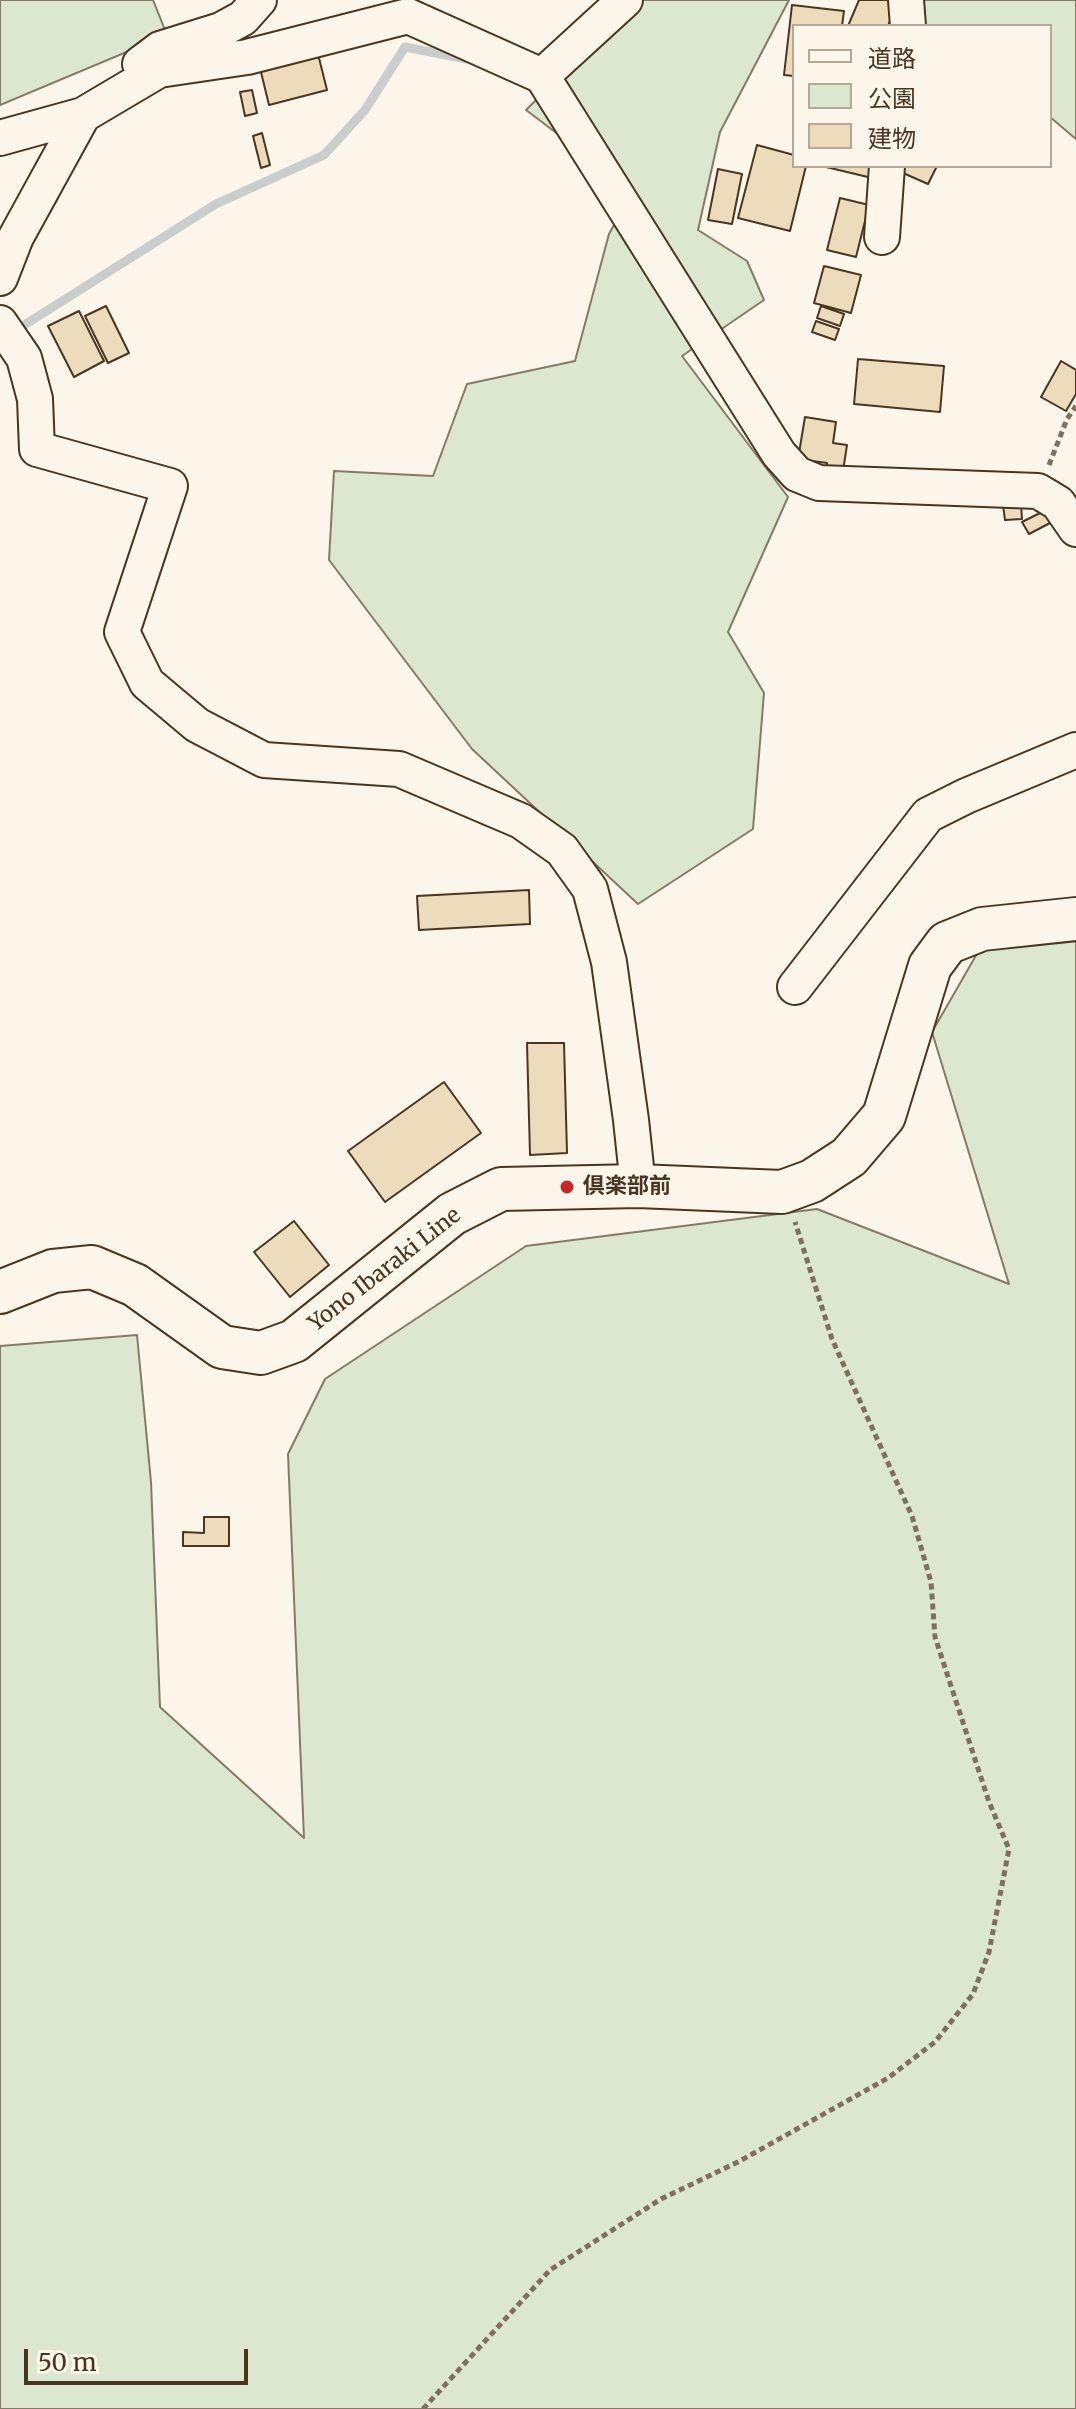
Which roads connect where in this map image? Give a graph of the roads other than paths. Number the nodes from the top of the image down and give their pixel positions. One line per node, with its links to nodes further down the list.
1 (259, 0): 7 (street)
2 (625, 0): 6 (street)
3 (906, 0): 5 (street)
4 (412, 8): 6 (street); 7 (street)
5 (908, 24)
6 (542, 76): 14 (street)
7 (123, 92): 8 (street)
8 (83, 115): 9 (street); 12 (street)
9 (0, 138)
10 (887, 168): 11 (street)
11 (882, 237)
12 (0, 278)
13 (0, 323): 18 (street)
14 (1076, 529)
15 (1076, 750): 17 (street)
16 (1076, 919): 18 (main road, Yono Ibaraki Line)
17 (795, 987)
18 (638, 1186): 19 (main road, Yono Ibaraki Line)
19 (0, 1292)

